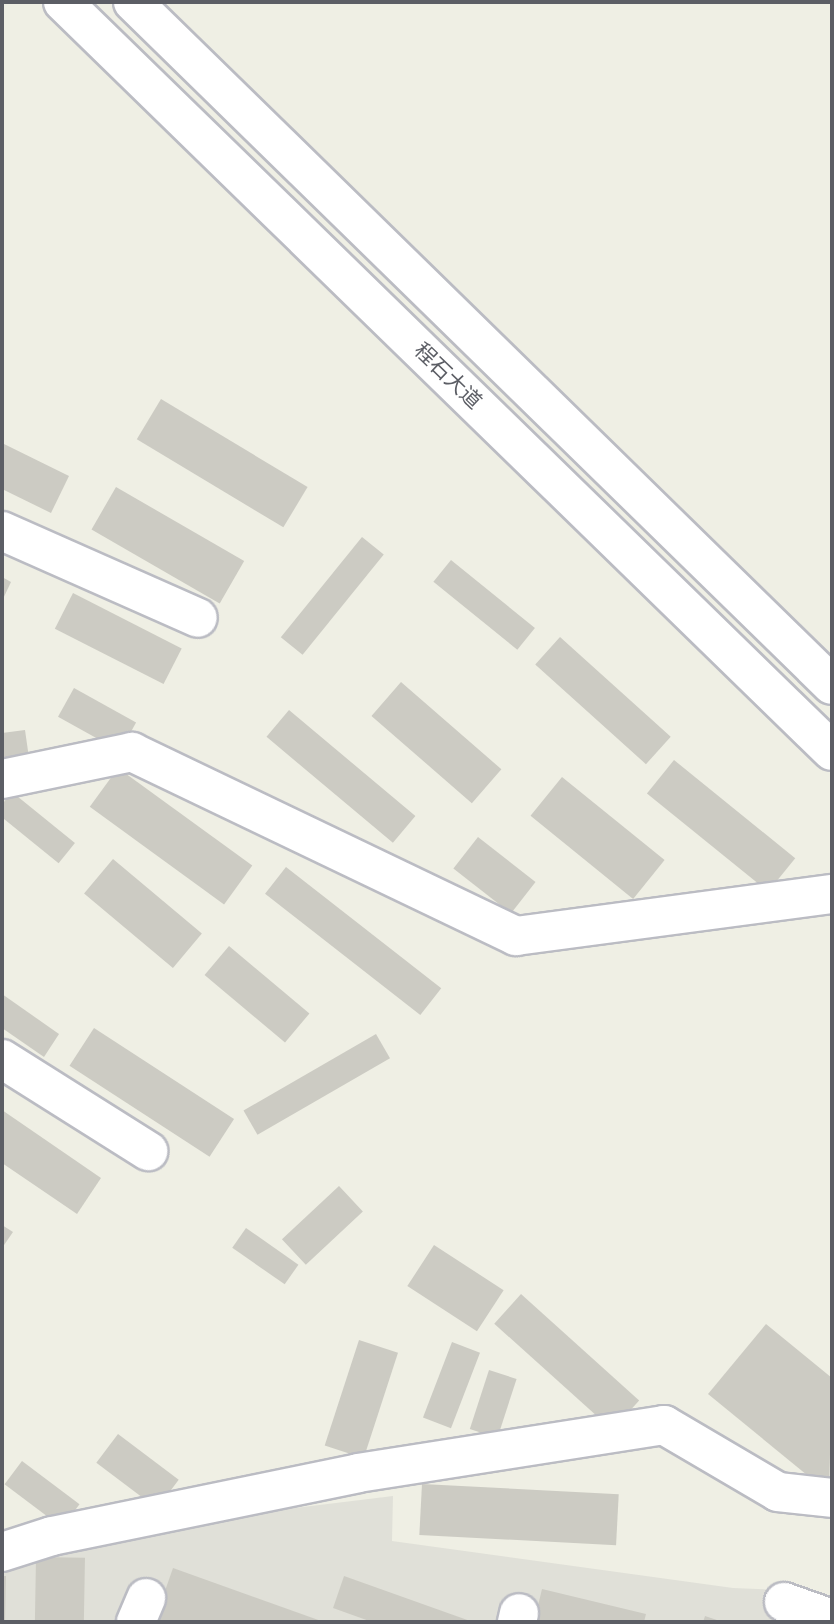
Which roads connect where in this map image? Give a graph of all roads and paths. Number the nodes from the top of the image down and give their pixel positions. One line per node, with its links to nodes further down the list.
1 (63, 2): 6 (street, 程石大道)
2 (133, 2): 5 (street)
3 (2, 531): 4 (street)
4 (198, 618)
5 (832, 685)
6 (832, 751)
7 (2, 779): 8 (street)
8 (832, 894)
9 (2, 1059): 10 (street)
10 (148, 1151)
11 (832, 1497): 12 (street)
12 (2, 1552)
13 (784, 1602): 14 (street)
14 (832, 1619)

